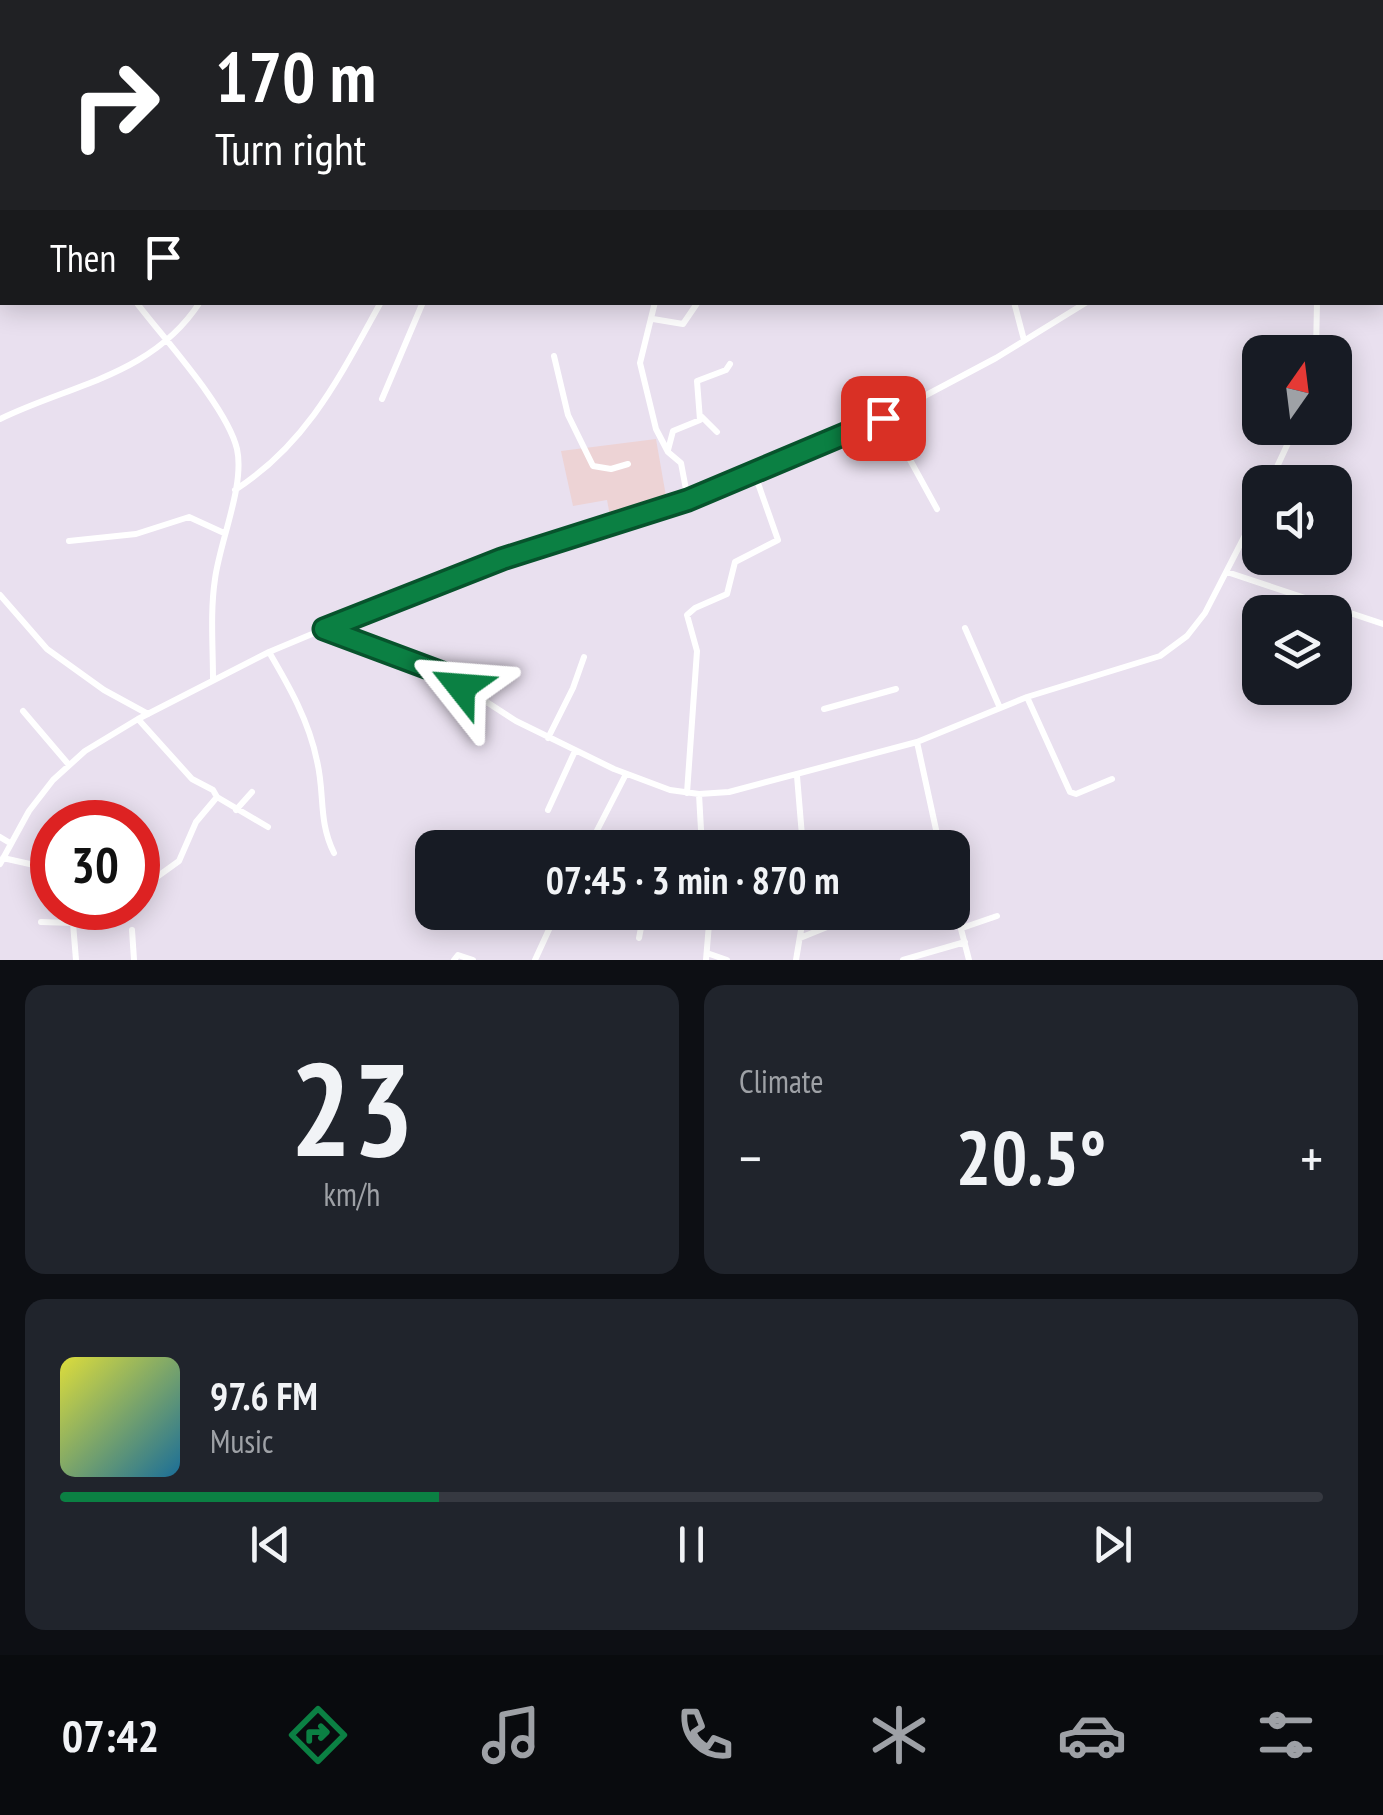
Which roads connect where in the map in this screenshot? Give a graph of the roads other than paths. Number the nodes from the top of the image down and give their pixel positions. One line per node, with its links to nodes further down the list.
1 (138, 305): 13 (street)
2 (198, 305): 13 (street)
3 (379, 305): 26 (street)
4 (421, 305): 16 (street)
5 (654, 305): 10 (street)
6 (696, 305): 10 (street)
7 (1015, 305): 12 (street)
8 (1317, 305): 11 (street)
9 (1073, 306): 12 (street)
10 (652, 319): 21 (street)
11 (1316, 335)
12 (1024, 340): 18 (street)
13 (167, 344): 19 (street); 26 (street)
14 (554, 356): 24 (street)
15 (730, 364): 17 (street)
16 (382, 399)
17 (701, 416): 20 (street); 22 (street)
18 (883, 418): 25 (street); 28 (street)
19 (0, 419)
20 (672, 431): 21 (street); 23 (street)
21 (658, 432): 23 (street)
22 (717, 432)
23 (668, 452): 27 (street)
24 (628, 464)
25 (754, 472): 27 (street); 55 (street)
26 (234, 490): 29 (street)
27 (688, 500): 36 (street)
28 (937, 509)
29 (224, 533): 30 (street); 39 (street)
30 (68, 541)
31 (1242, 542): 32 (street)
32 (1227, 572): 34 (street); 41 (street)
33 (0, 595): 45 (street)
34 (1383, 624)
35 (965, 628): 43 (street)
36 (324, 629): 37 (street); 47 (street)
37 (269, 652): 39 (street); 67 (street)
38 (584, 656): 47 (street)
39 (213, 680): 45 (street)
40 (896, 689): 42 (street)
41 (1027, 698): 43 (street); 53 (street)
42 (824, 708)
43 (1000, 708): 48 (street)
44 (22, 711): 50 (street)
45 (148, 714): 46 (street)
46 (138, 719): 50 (street); 57 (street)
47 (548, 738): 49 (street)
48 (917, 742): 52 (street); 64 (street)
49 (576, 751): 51 (street); 59 (street)
50 (69, 765): 66 (street)
51 (626, 774): 55 (street); 61 (street)
52 (797, 776): 56 (street); 63 (street)
53 (1112, 779)
54 (252, 792): 58 (street)
55 (687, 793): 56 (street)
56 (700, 794): 62 (street)
57 (217, 797): 58 (street); 70 (street)
58 (236, 810): 60 (street)
59 (548, 810)
60 (268, 827)
61 (597, 830)
62 (701, 830)
63 (802, 830)
64 (936, 830)
65 (0, 838): 66 (street)
66 (10, 842): 68 (street)
67 (334, 854)
68 (1, 861): 69 (street)
69 (30, 867)
70 (160, 875)
71 (997, 916): 72 (street)
72 (970, 925)
73 (74, 930): 85 (street)
74 (132, 930): 86 (street)
75 (549, 930): 89 (street)
76 (640, 930): 81 (street)
77 (709, 930): 84 (street)
78 (801, 930): 82 (street)
79 (820, 930): 82 (street)
80 (962, 930): 83 (street)
81 (638, 938)
82 (800, 938): 91 (street)
83 (965, 942): 92 (street); 93 (street)
84 (707, 956): 90 (street)
85 (76, 960)
86 (134, 960)
87 (454, 960): 88 (street)
88 (472, 960)
89 (536, 960)
90 (727, 960)
91 (796, 960)
92 (903, 960)
93 (969, 960)

